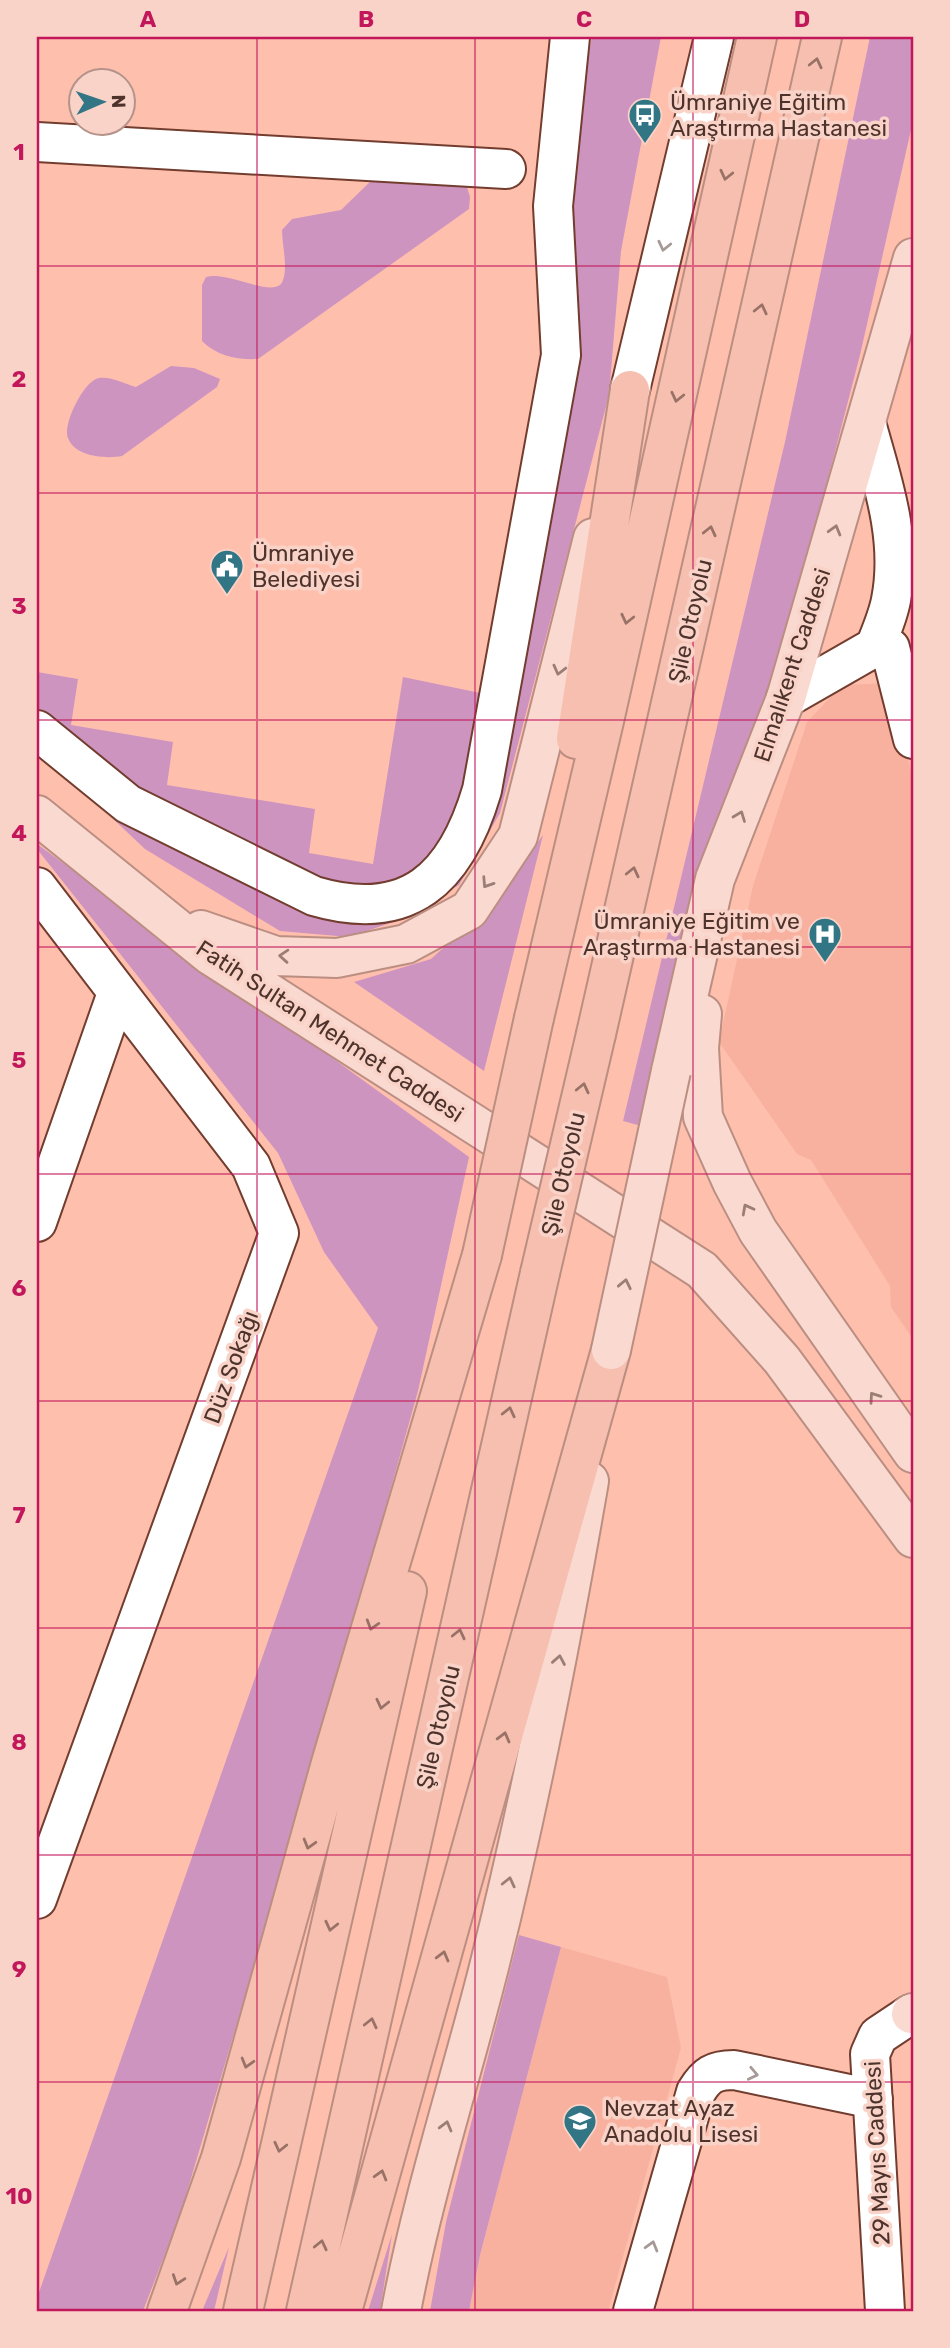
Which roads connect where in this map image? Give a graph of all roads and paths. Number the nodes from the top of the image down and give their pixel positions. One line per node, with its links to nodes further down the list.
1 (570, 37): 14 (street)
2 (714, 37): 8 (street, one-way to 8)
3 (757, 37): 21 (highway, one-way to 21)
4 (822, 37): 33 (highway, Şile Otoyolu, one-way to 4, bridge)
5 (37, 142): 6 (street)
6 (506, 169)
7 (913, 258): 9 (main road, Elmalıkent Caddesi)
8 (630, 390): 19 (main road, one-way to 19); 21 (highway)
9 (866, 423): 10 (street); 13 (main road, Elmalıkent Caddesi, one-way to 9)
10 (893, 579): 11 (street); 12 (street)
11 (913, 629)
12 (876, 647): 13 (street); 15 (street)
13 (786, 698): 17 (main road, Elmalıkent Caddesi, one-way to 13)
14 (37, 730)
15 (913, 739)
16 (37, 815): 19 (main road, Fatih Sultan Mehmet Caddesi)
17 (715, 879): 24 (main road, Elmalıkent Caddesi, one-way to 17, bridge); 25 (main road, one-way to 17)
18 (41, 909): 20 (street, Düz Sokağı)
19 (155, 912): 26 (main road, Fatih Sultan Mehmet Caddesi)
20 (117, 993): 22 (street); 27 (street, Düz Sokağı)
21 (534, 1018): 23 (highway, bridge)
22 (37, 1222)
23 (482, 1255): 31 (highway, one-way to 31); 32 (highway, one-way to 32)
24 (611, 1350): 34 (highway, one-way to 24); 35 (main road, one-way to 24)
25 (913, 1453)
26 (913, 1538)
27 (37, 1899)
28 (913, 2014): 29 (street, 29 Mayıs Caddesi)
29 (873, 2099): 30 (street, 29 Mayıs Caddesi); 36 (street, one-way to 29)
30 (894, 2309)
31 (167, 2311)
32 (243, 2311)
33 (306, 2311)
34 (342, 2311)
35 (401, 2311)
36 (633, 2311)

